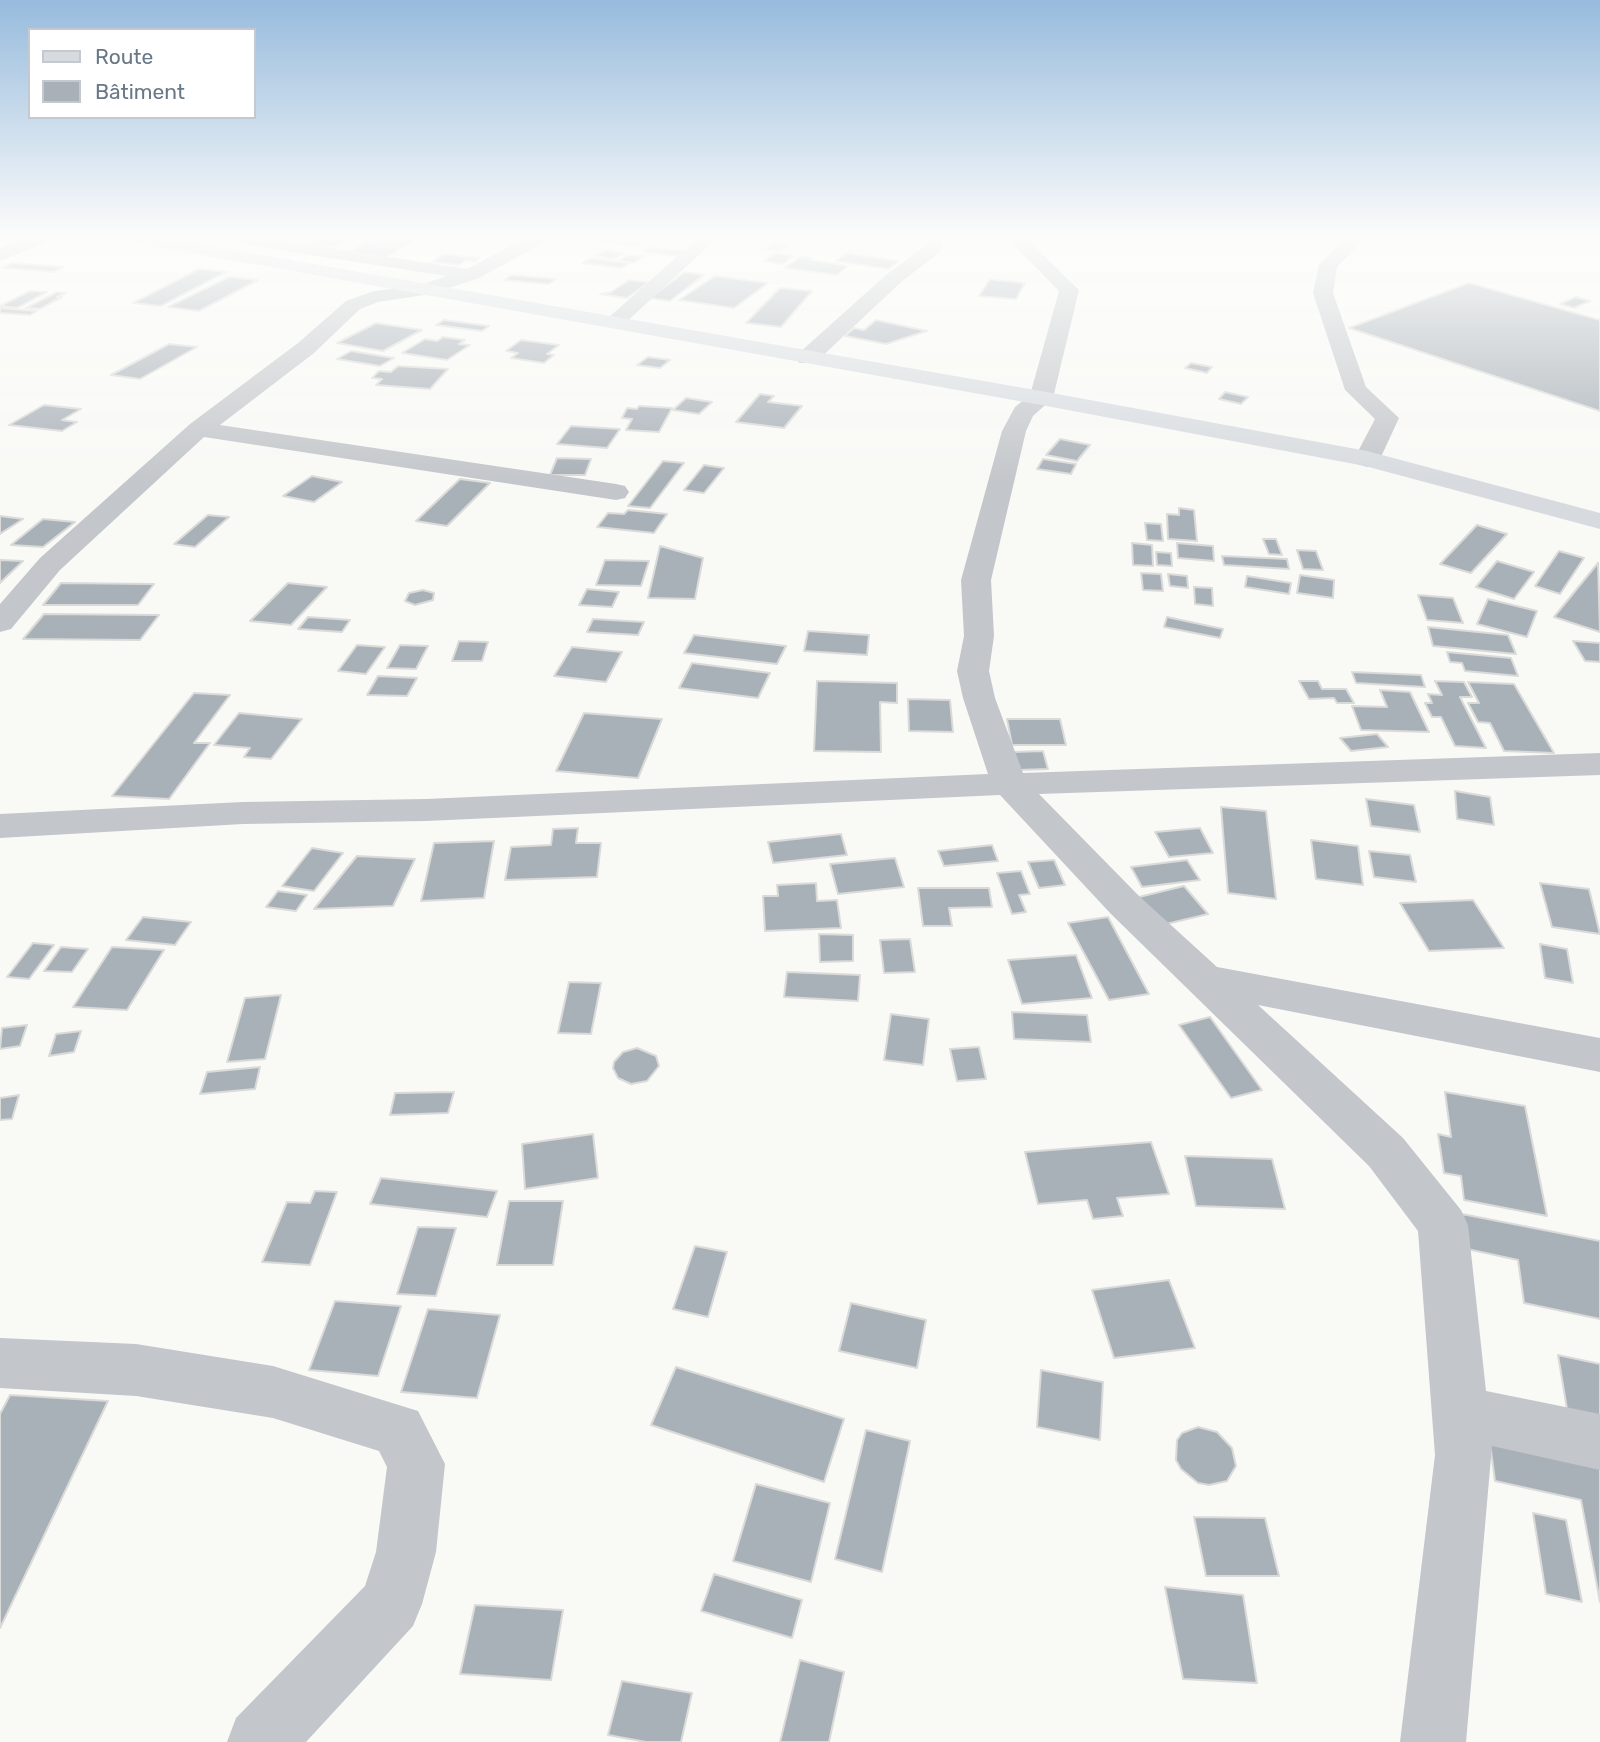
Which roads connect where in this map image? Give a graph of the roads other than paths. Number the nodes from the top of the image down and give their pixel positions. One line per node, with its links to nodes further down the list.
1 (336, 320): 9 (street)
2 (605, 320): 6 (main road)
3 (848, 320): 7 (street)
4 (1061, 320): 8 (street)
5 (1332, 320): 10 (street)
6 (615, 322): 7 (main road)
7 (807, 358): 8 (main road)
8 (1041, 398): 10 (main road); 15 (street)
9 (199, 429): 11 (street); 13 (street)
10 (1367, 459): 12 (main road)
11 (616, 492)
12 (1600, 521)
13 (0, 623)
14 (1600, 764): 15 (street)
15 (1009, 784): 16 (street); 17 (street)
16 (0, 826)
17 (1205, 980): 18 (street); 20 (street)
18 (1600, 1055)
19 (0, 1363): 22 (street)
20 (1459, 1412): 21 (street); 23 (street)
21 (1600, 1441)
22 (260, 1742)
23 (1433, 1742)

